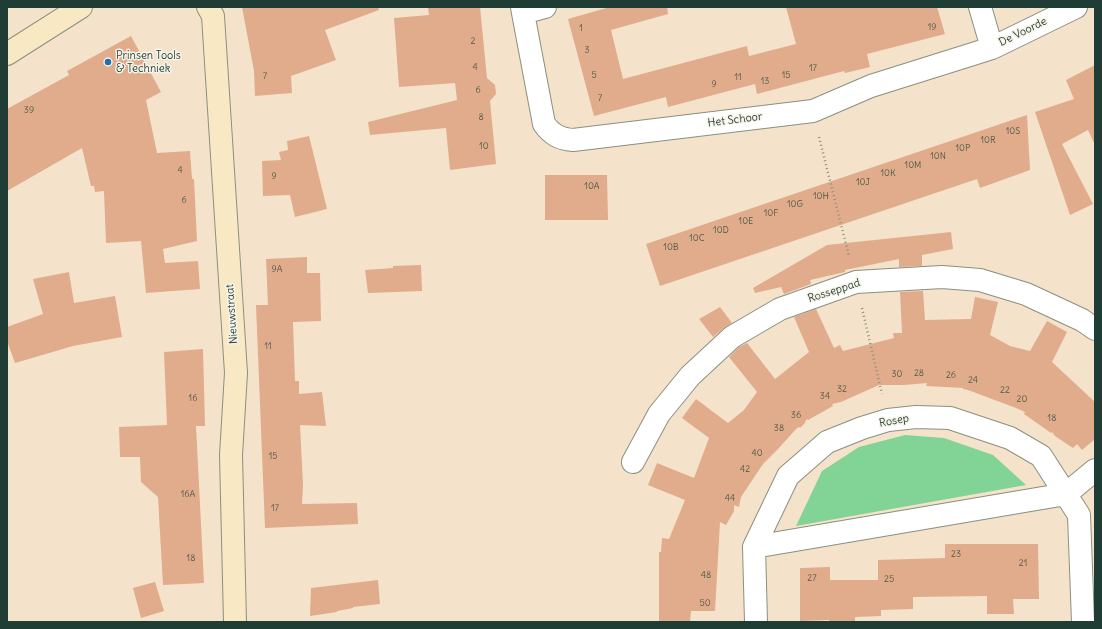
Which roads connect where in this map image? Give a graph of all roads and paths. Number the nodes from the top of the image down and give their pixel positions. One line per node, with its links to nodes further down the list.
1 (81, 7): 8 (street)
2 (208, 7): 14 (street, Nieuwstraat)
3 (544, 7): 6 (street)
4 (980, 7): 7 (street)
5 (1076, 7): 7 (street, De Voorde)
6 (522, 10): 7 (street, Het Schoor)
7 (992, 48)
8 (7, 54)
9 (1095, 329): 10 (street, Rosseppad)
10 (633, 462)
11 (1095, 470): 12 (street)
12 (1066, 494): 13 (street); 13 (street, Rosep); 16 (street, Rosep)
13 (754, 547): 15 (street, Rosep)
14 (235, 622)
15 (756, 622)
16 (1082, 622)

